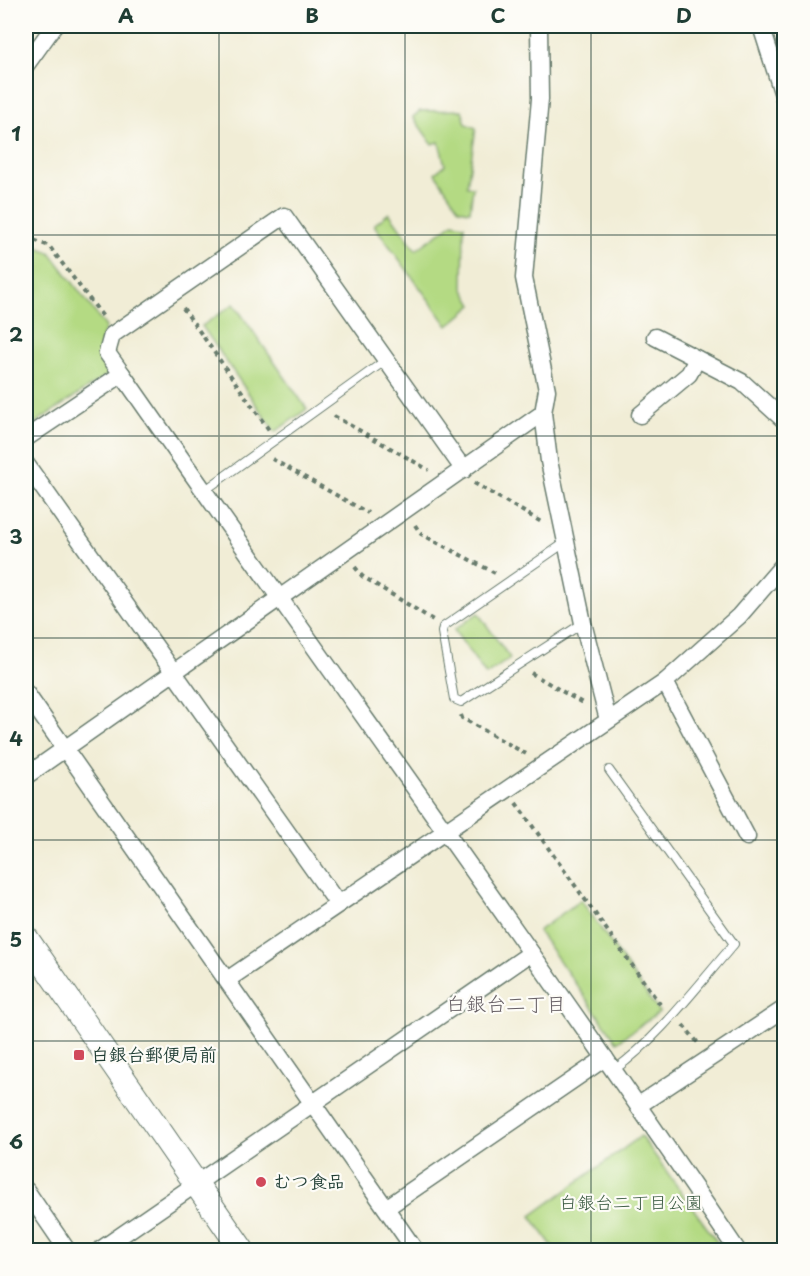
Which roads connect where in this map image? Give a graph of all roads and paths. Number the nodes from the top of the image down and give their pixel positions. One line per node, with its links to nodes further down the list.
1 (54, 26): 4 (street)
2 (539, 26): 14 (street)
3 (761, 26): 5 (street)
4 (26, 66)
5 (784, 98)
6 (26, 237): 8 (path)
7 (172, 293): 8 (street); 11 (street); 18 (path)
8 (112, 335): 12 (street)
9 (655, 338): 10 (street)
10 (697, 358): 15 (street); 16 (street)
11 (386, 360): 13 (lane); 22 (street)
12 (122, 374): 17 (street); 23 (street)
13 (320, 407): 18 (lane); 21 (path)
14 (543, 413): 22 (street); 26 (street)
15 (640, 415)
16 (784, 420)
17 (26, 438)
18 (275, 440): 19 (lane)
19 (259, 452): 23 (lane); 24 (path)
20 (26, 464): 34 (street)
21 (435, 474)
22 (466, 475): 26 (path); 30 (street)
23 (204, 491): 30 (street)
24 (374, 516)
25 (411, 520): 29 (path)
26 (565, 539): 29 (lane); 31 (street)
27 (351, 562): 32 (path)
28 (784, 564): 35 (street)
29 (510, 581): 32 (lane)
30 (279, 598): 34 (street); 44 (street)
31 (583, 623): 33 (lane); 38 (street)
32 (443, 627): 37 (lane)
33 (517, 664): 37 (lane); 38 (path)
34 (173, 673): 39 (street); 46 (street)
35 (665, 682): 38 (street); 45 (street)
36 (26, 693): 39 (street)
37 (461, 702): 40 (path)
38 (608, 717): 40 (street)
39 (64, 749): 42 (street); 49 (street)
40 (544, 764): 43 (street)
41 (609, 770): 51 (lane)
42 (26, 776)
43 (507, 790): 44 (street); 51 (path)
44 (444, 832): 46 (street); 48 (street)
45 (747, 837)
46 (338, 904): 49 (street)
47 (26, 938): 56 (street)
48 (531, 953): 53 (street); 54 (street)
49 (227, 980): 54 (street)
50 (784, 1009): 52 (street)
51 (670, 1017): 52 (path); 53 (lane)
52 (709, 1058): 55 (street)
53 (609, 1064): 55 (street); 58 (street)
54 (312, 1104): 56 (street); 58 (street)
55 (639, 1106): 63 (street)
56 (196, 1185): 60 (street); 61 (street)
57 (26, 1190): 59 (street)
58 (386, 1208): 62 (street)
59 (67, 1251)
60 (100, 1251)
61 (242, 1251)
62 (415, 1251)
63 (737, 1251)

